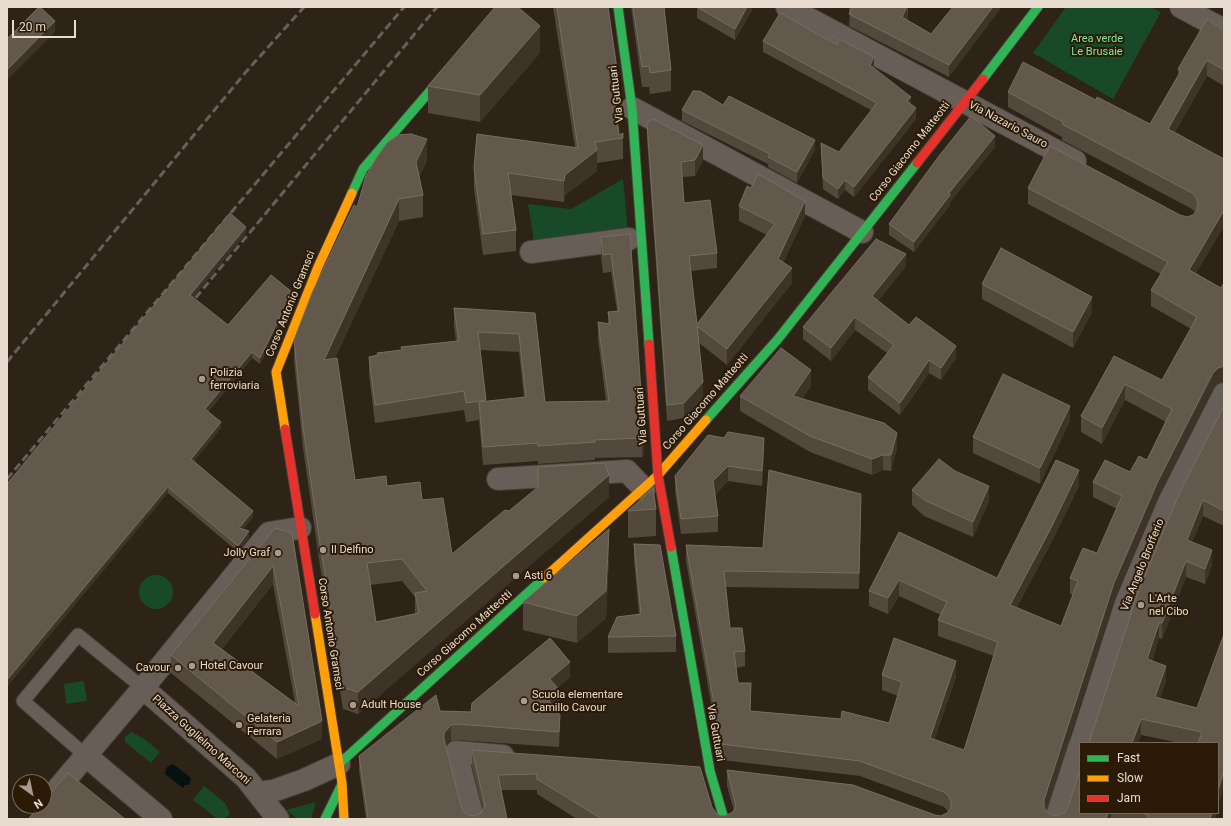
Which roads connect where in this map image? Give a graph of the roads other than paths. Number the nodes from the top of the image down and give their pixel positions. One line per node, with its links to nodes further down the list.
1 (618, 7): 8 (main road, Via Guttuari)
2 (787, 7): 7 (street, Via Nazario Sauro)
3 (1038, 7): 7 (main road, Corso Giacomo Matteotti)
4 (1181, 7): 5 (street)
5 (1224, 30)
6 (455, 62): 16 (main road, Corso Antonio Gramsci)
7 (965, 102): 9 (street, Via Nazario Sauro); 10 (main road, Corso Giacomo Matteotti)
8 (632, 108): 10 (street); 11 (main road, Via Guttuari)
9 (1095, 172)
10 (862, 232): 15 (main road, Corso Giacomo Matteotti)
11 (640, 238): 12 (street); 15 (main road, Via Guttuari)
12 (532, 252)
13 (1224, 394): 18 (street, Via Angelo Brofferio)
14 (498, 479): 15 (street)
15 (651, 482): 23 (main road, Via Guttuari); 24 (main road, Corso Giacomo Matteotti)
16 (300, 528): 17 (street, Piazza Guglielmo Marconi); 24 (main road, Corso Antonio Gramsci)
17 (143, 688): 20 (street, Piazza Guglielmo Marconi); 20 (lane, Piazza Guglielmo Marconi); 25 (street, Piazza Guglielmo Marconi)
18 (1081, 742)
19 (1079, 747): 33 (street, Via Angelo Brofferio)
20 (85, 755): 26 (street, Piazza Guglielmo Marconi); 27 (street, Piazza Guglielmo Marconi)
21 (526, 758): 31 (street)
22 (687, 770): 23 (street)
23 (720, 773): 32 (main road, Via Guttuari)
24 (341, 774): 25 (street, Piazza Guglielmo Marconi); 29 (main road); 30 (main road, Corso Antonio Gramsci)
25 (259, 793): 28 (street, Piazza Guglielmo Marconi)
26 (52, 794)
27 (161, 819)
28 (278, 819)
29 (325, 819)
30 (344, 819)
31 (473, 819)
32 (724, 819)
33 (1056, 819)

